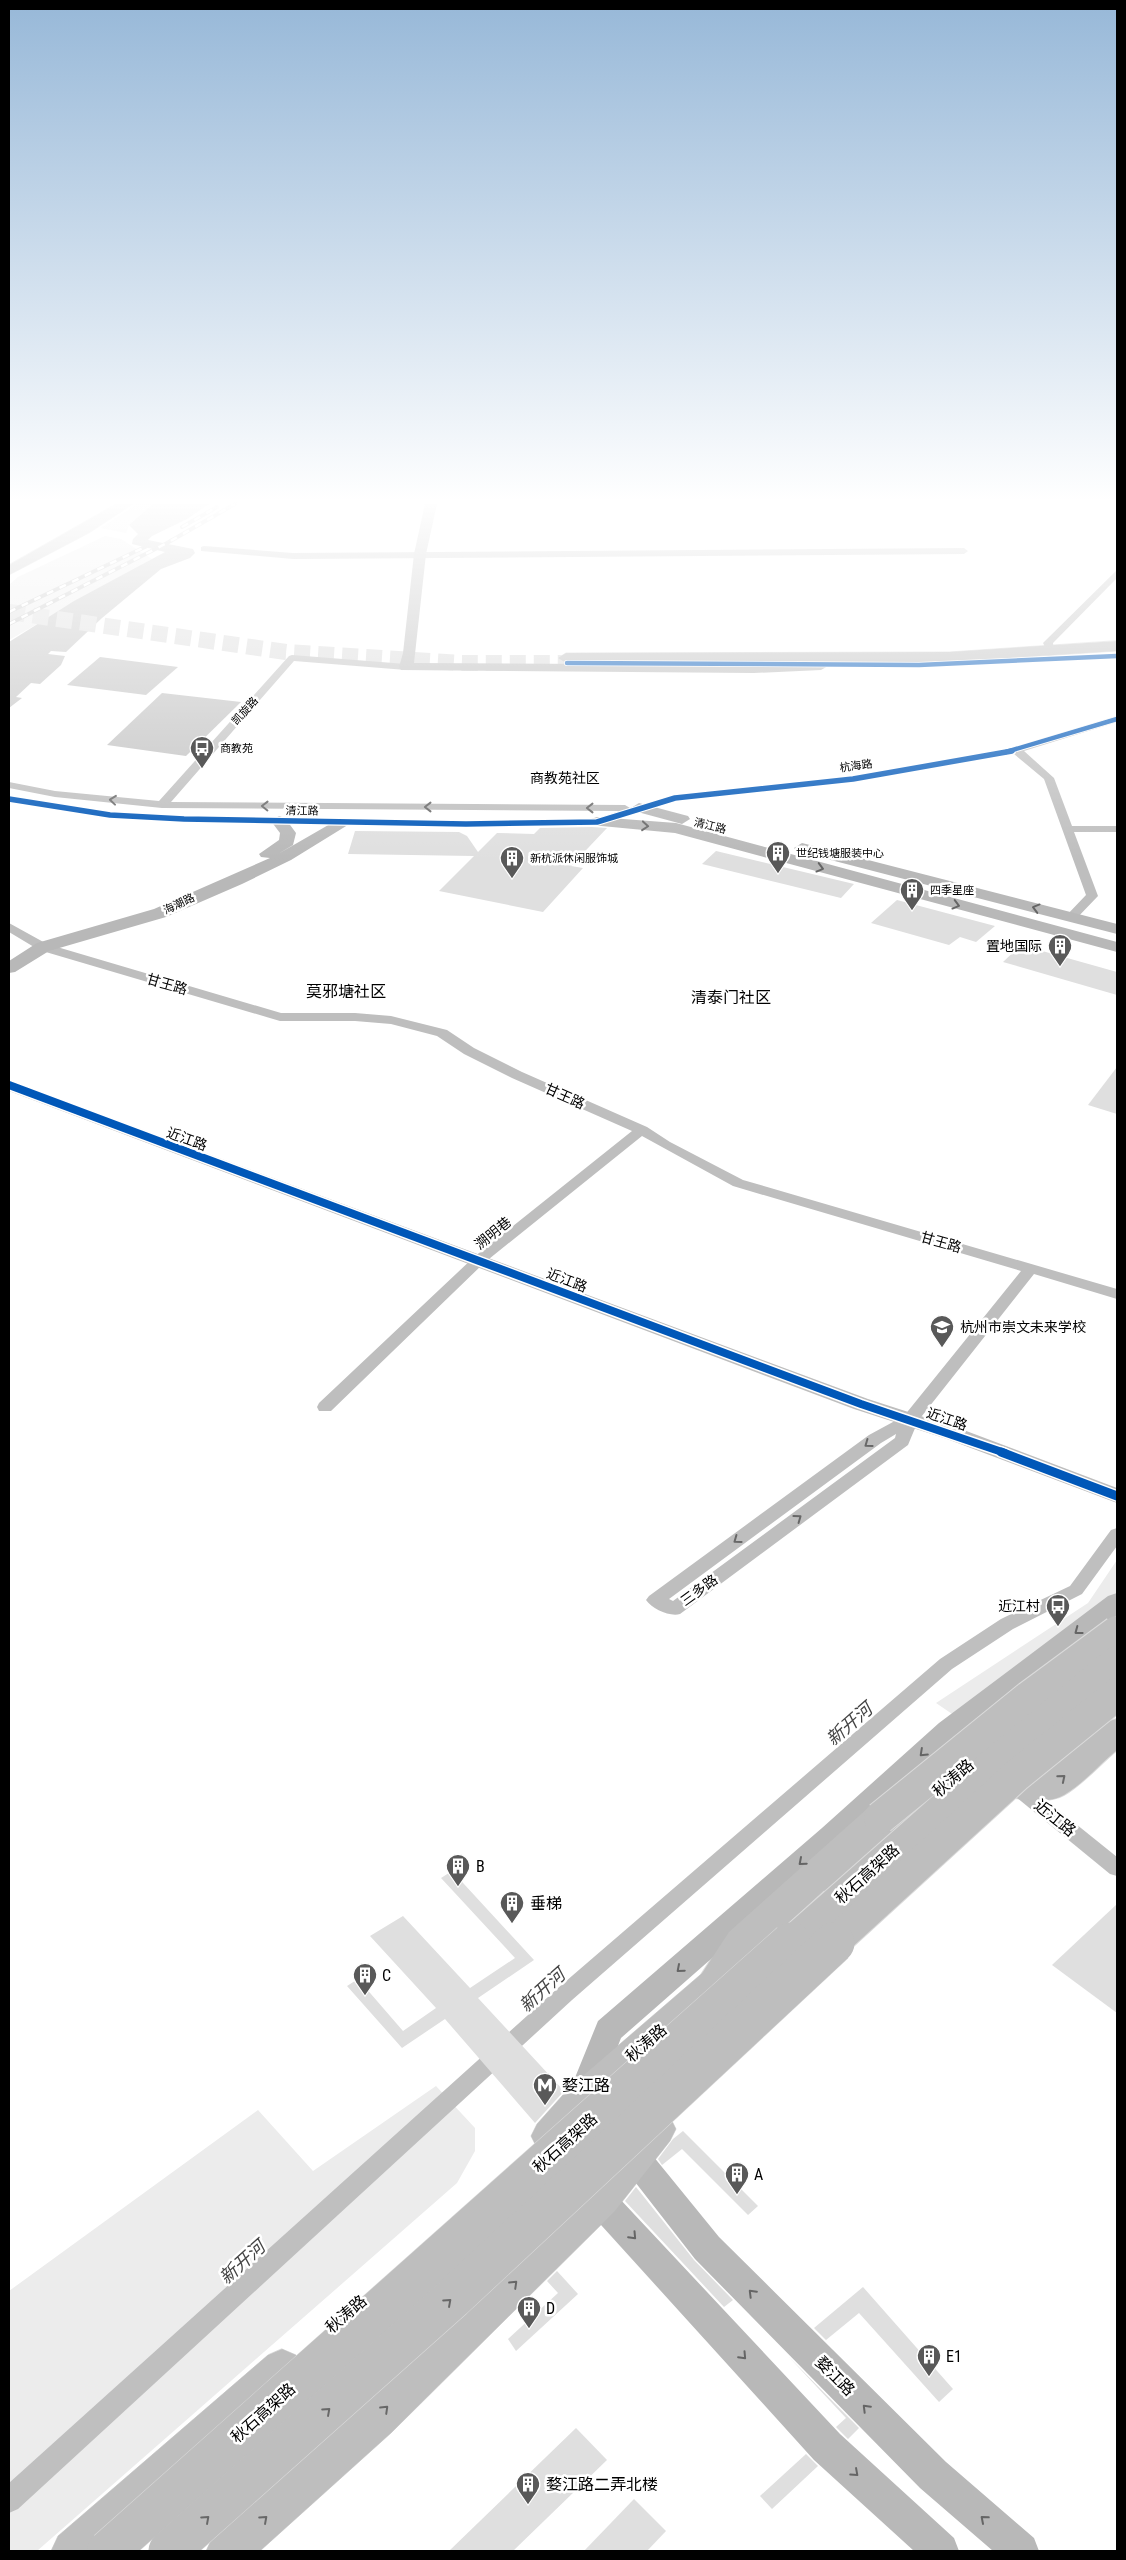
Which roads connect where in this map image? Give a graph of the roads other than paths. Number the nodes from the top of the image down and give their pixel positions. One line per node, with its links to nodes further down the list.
1 (416, 623): 8 (main road)
2 (1068, 623): 4 (street)
3 (1117, 646): 4 (main road)
4 (1051, 651): 7 (main road)
5 (1117, 656): 7 (main road)
6 (564, 658): 7 (main road)
7 (821, 662): 8 (main road)
8 (406, 667): 13 (street, 凯旋路)
9 (1117, 719): 10 (street, 杭海路)
10 (1016, 750): 14 (street, 杭海路); 19 (street)
11 (9, 785): 13 (street, 清江路, one-way to 11)
12 (9, 799): 15 (street, 清江路)
13 (162, 804): 14 (street, 清江路, one-way to 13)
14 (639, 808): 17 (street, 杭海路); 22 (main road, 清江路, one-way to 14)
15 (279, 821): 16 (street, 清江路); 21 (main road)
16 (343, 822): 17 (street, 清江路); 20 (main road, 海潮路)
17 (597, 822): 26 (main road, 清江路, one-way to 26)
18 (1117, 828): 19 (street)
19 (1068, 829): 22 (street)
20 (324, 832): 21 (main road, 海潮路); 25 (main road, 海潮路)
21 (287, 842): 25 (main road, 海潮路)
22 (1071, 917): 24 (main road, 清江路)
23 (9, 927): 25 (street, 甘王路)
24 (1117, 929)
25 (37, 944): 27 (main road, 海潮路); 28 (main road, 海潮路); 30 (street, 甘王路)
26 (1117, 947)
27 (9, 955)
28 (9, 968)
29 (9, 1085): 31 (street, 近江路)
30 (642, 1130): 31 (street, 溯明巷); 32 (street, 甘王路)
31 (479, 1260): 34 (street, 溯明巷); 35 (street, 近江路)
32 (1031, 1268): 33 (street, 甘王路); 35 (street, 三多路)
33 (1117, 1294)
34 (325, 1407)
35 (910, 1420): 35 (street, 三多路, one-way to 35); 36 (street, 近江路)
36 (1117, 1496)
37 (1117, 1602): 42 (main road, one-way to 42)
38 (1117, 1632): 47 (highway, bridge)
39 (1117, 1644): 44 (main road, 秋涛路)
40 (1117, 1662): 53 (highway, 秋石高架路, bridge)
41 (1117, 1693): 45 (main road); 54 (highway, 秋石高架路, one-way to 41, bridge)
42 (948, 1730): 44 (street, 近江路); 48 (main road, one-way to 48)
43 (1117, 1731): 45 (highway, one-way to 43)
44 (978, 1755): 45 (street, 近江路); 47 (main road, 秋涛路)
45 (1016, 1786): 46 (street, 近江路); 50 (main road)
46 (1117, 1868)
47 (713, 1984): 48 (main road, 秋涛路)
48 (582, 2099): 49 (main road, 秋涛路); 50 (main road, 婺江路)
49 (546, 2140): 51 (main road); 52 (main road, 秋涛路)
50 (635, 2157): 51 (main road); 57 (main road, 婺江路, one-way to 50)
51 (600, 2200): 55 (main road, one-way to 51); 56 (main road, one-way to 56)
52 (73, 2551)
53 (108, 2551)
54 (169, 2551)
55 (228, 2551)
56 (940, 2551)
57 (1021, 2551)

